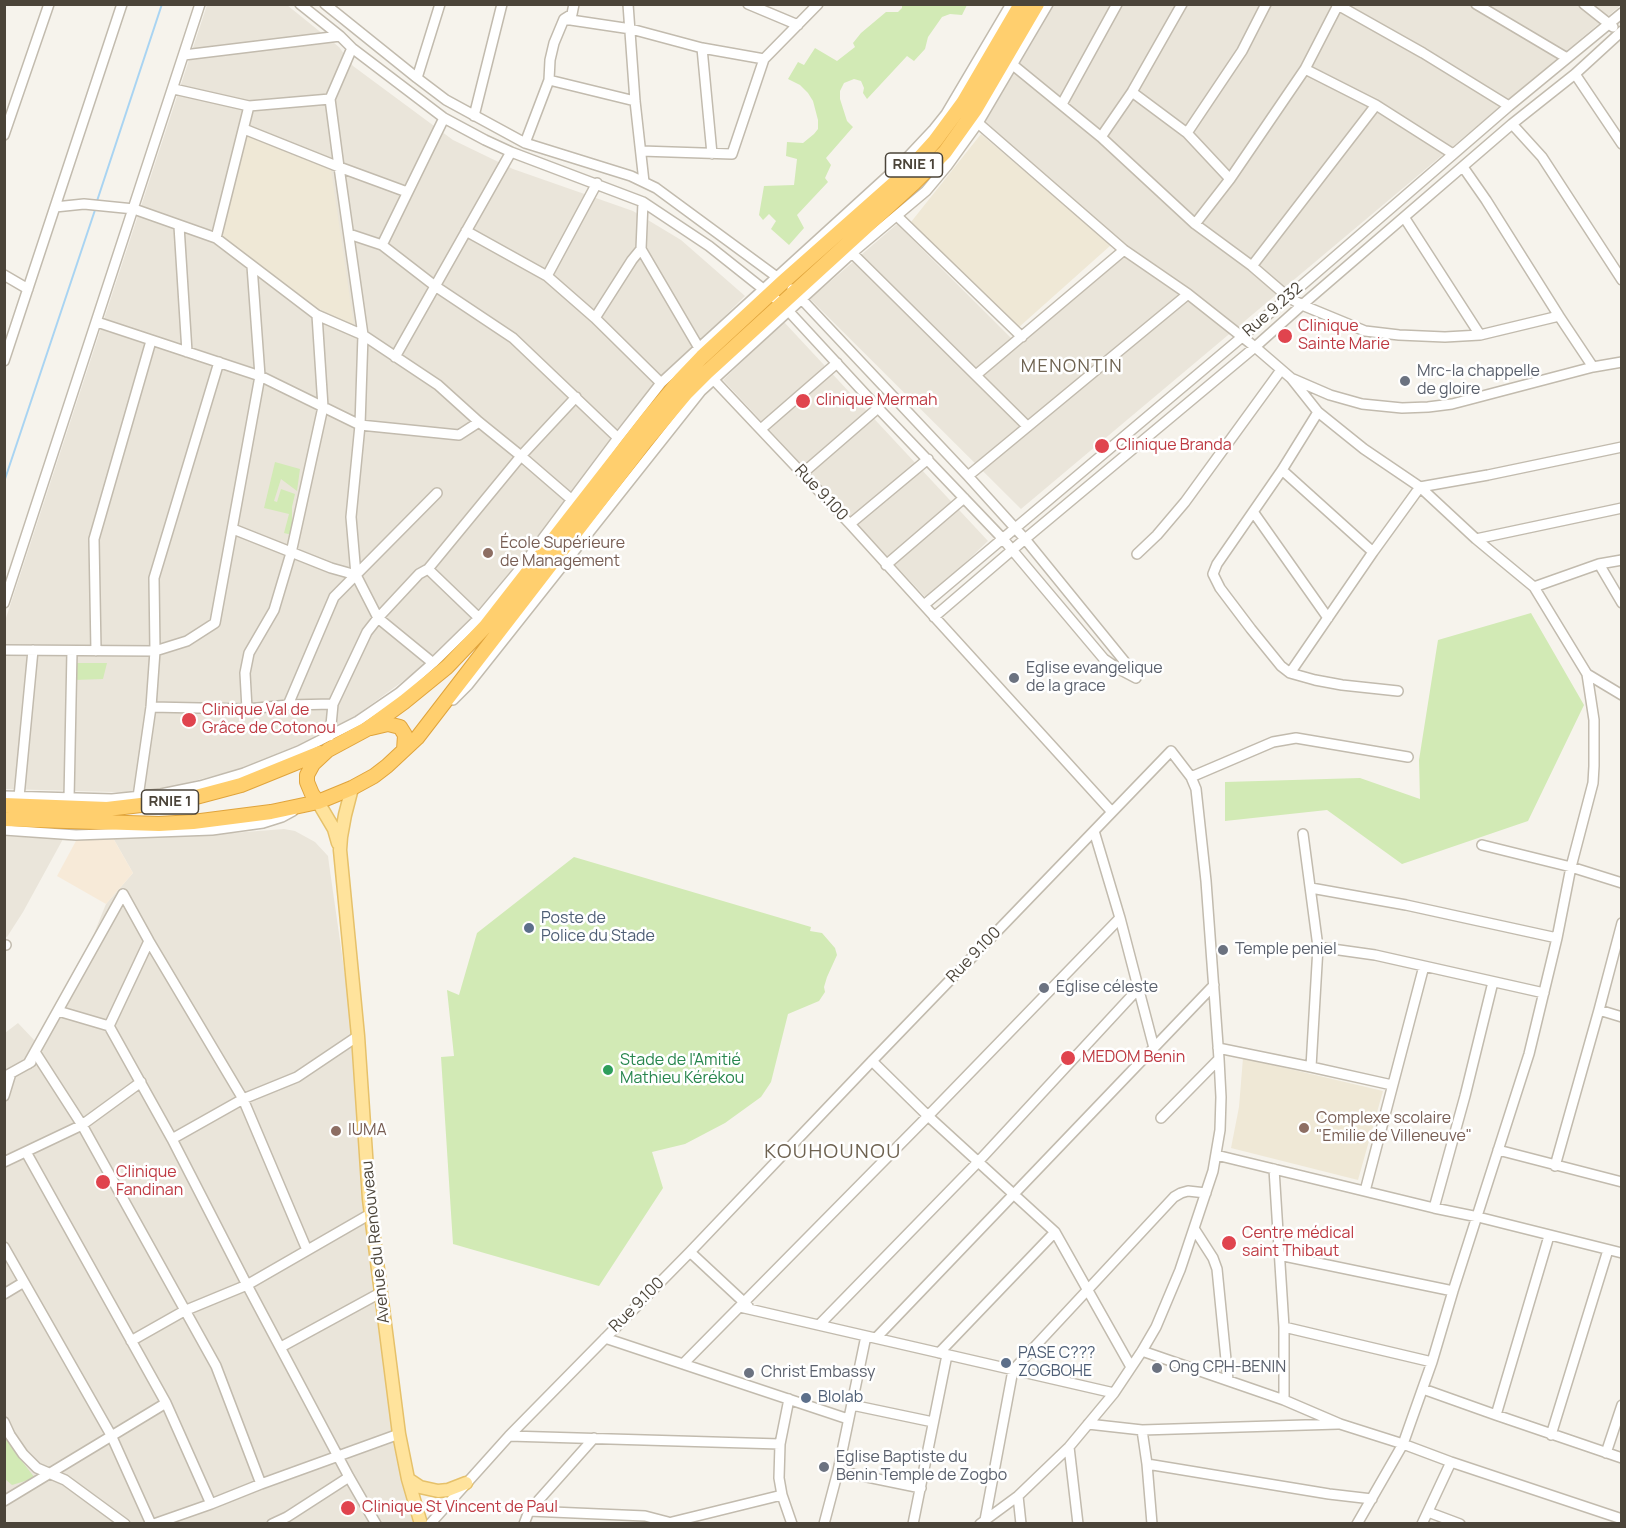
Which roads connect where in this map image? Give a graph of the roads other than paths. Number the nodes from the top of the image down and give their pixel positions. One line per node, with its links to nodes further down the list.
1 (49, 4): 53 (street)
2 (122, 4): 68 (street)
3 (201, 4): 31 (street)
4 (300, 4): 28 (street)
5 (325, 4): 37 (street)
6 (440, 4): 37 (street)
7 (501, 4): 47 (street)
8 (574, 4): 23 (street)
9 (628, 4): 26 (street)
10 (747, 4): 25 (street)
11 (818, 4): 25 (street)
12 (1011, 4): 85 (street)
13 (1021, 4): 85 (highway, RNIE 1)
14 (1037, 4): 90 (highway, RNIE 1)
15 (1048, 4): 34 (street)
16 (1117, 4): 43 (street)
17 (1182, 4): 40 (street)
18 (1266, 4): 52 (street)
19 (1476, 4): 32 (street)
20 (1584, 4): 24 (street)
21 (1337, 5): 35 (street); 46 (street)
22 (1622, 13): 24 (street, Rue 9.232)
23 (564, 19): 26 (street); 38 (street)
24 (1608, 23): 27 (street); 32 (street, Rue 9.232)
25 (798, 25): 33 (street)
26 (631, 29): 30 (street); 42 (street)
27 (1621, 32): 36 (street, Rue 9.232)
28 (340, 36): 29 (street); 31 (street)
29 (352, 48): 41 (street); 48 (street)
30 (702, 48): 33 (street); 60 (street)
31 (184, 55): 39 (street)
32 (1567, 58): 46 (street, Rue 9.232)
33 (764, 59): 60 (street)
34 (1013, 65): 43 (street); 49 (street)
35 (1305, 69): 44 (street); 63 (street)
36 (1575, 74): 50 (street, Rue 9.232); 56 (street)
37 (417, 78): 47 (street)
38 (549, 80): 42 (street); 55 (street)
39 (174, 89): 45 (street); 69 (street)
40 (1132, 92): 52 (street); 54 (street)
41 (330, 99): 45 (street); 61 (street)
42 (635, 101): 57 (street)
43 (1062, 104): 54 (street)
44 (1376, 105): 59 (street); 81 (street)
45 (249, 106): 51 (street)
46 (1509, 106): 59 (street, Rue 9.232)
47 (474, 116): 55 (street)
48 (444, 118): 58 (street); 66 (street)
49 (978, 123): 70 (street); 79 (street)
50 (1512, 124): 62 (street, Rue 9.232); 86 (street)
51 (244, 129): 61 (street); 76 (street)
52 (1187, 133): 63 (street)
53 (4, 135)
54 (1101, 137): 72 (street)
55 (525, 142): 64 (street)
56 (1622, 144)
57 (641, 151): 60 (street); 64 (street)
58 (511, 152): 65 (street); 74 (street)
59 (1453, 153): 91 (street, Rue 9.232)
60 (712, 154)
61 (339, 167): 66 (street); 75 (street)
62 (1463, 167): 71 (street, Rue 9.232); 95 (street)
63 (1230, 179): 72 (street)
64 (644, 182): 85 (street)
65 (597, 183): 67 (street); 84 (street)
66 (407, 192): 77 (street)
67 (643, 202): 78 (street); 92 (street)
68 (55, 207): 69 (street); 88 (street)
69 (134, 209): 73 (street); 97 (street)
70 (897, 216): 80 (street); 100 (street)
71 (1404, 217): 93 (street, Rue 9.232); 99 (street)
72 (1195, 224): 81 (street)
73 (179, 226): 76 (street); 105 (street)
74 (466, 231): 84 (street); 87 (street)
75 (349, 234): 77 (street); 98 (street)
76 (216, 238): 82 (street)
77 (382, 245): 87 (street)
78 (641, 249): 96 (street); 104 (street)
79 (1124, 250): 89 (street); 100 (street)
80 (852, 253): 90 (street); 113 (street)
81 (1252, 266): 91 (street)
82 (252, 267): 94 (street); 114 (street)
83 (4, 275): 88 (street)
84 (547, 276): 96 (street)
85 (780, 280): 90 (street); 92 (highway, RNIE 1)
86 (1622, 280)
87 (435, 286): 106 (street); 118 (street)
88 (28, 289): 107 (street)
89 (1188, 294): 101 (street); 124 (street)
90 (798, 295): 92 (highway, RNIE 1); 132 (street)
91 (1288, 297): 93 (street); 101 (street, Rue 9.232)
92 (776, 300): 104 (street); 110 (street); 116 (street); 178 (highway, RNIE 1); 179 (highway, RNIE 1)
93 (1302, 305): 99 (street); 103 (street, Rue 9.232)
94 (317, 315): 98 (street); 119 (street)
95 (1559, 316): 99 (street); 111 (street)
96 (594, 318): 117 (street)
97 (97, 322): 102 (street); 155 (street)
98 (363, 335): 106 (street); 123 (street)
99 (1480, 335)
100 (1022, 337): 113 (street)
101 (1242, 337): 103 (street); 140 (street, Rue 9.232)
102 (151, 341): 105 (street); 167 (street)
103 (1255, 347): 112 (street); 143 (street, Rue 9.232)
104 (699, 348): 117 (street)
105 (187, 352): 108 (street)
106 (395, 357): 122 (street)
107 (4, 361)
108 (219, 362): 114 (street); 168 (street)
109 (1622, 362): 111 (street)
110 (837, 363): 120 (street); 125 (street)
111 (1593, 367): 115 (street)
112 (1281, 370): 115 (street); 148 (street)
113 (976, 375): 124 (street)
114 (260, 376): 119 (street); 141 (street)
115 (1291, 378): 121 (street)
116 (713, 379): 125 (street, Rue 9.100); 179 (street)
117 (661, 383): 126 (street)
118 (576, 396): 126 (street); 128 (street)
119 (322, 407): 123 (street); 147 (street)
120 (878, 408): 129 (street); 131 (street)
121 (1318, 412): 130 (street); 133 (street)
122 (479, 422): 123 (street); 128 (street)
123 (360, 425): 153 (street)
124 (1027, 426): 132 (street)
125 (761, 429): 131 (street, Rue 9.100)
126 (618, 438): 136 (street)
127 (1622, 447): 133 (street)
128 (521, 456): 136 (street); 152 (street)
129 (928, 459): 135 (street); 139 (street)
130 (1282, 470): 138 (street); 146 (street)
131 (803, 473): 139 (street, Rue 9.100)
132 (968, 476): 140 (street)
133 (1420, 487): 144 (street); 146 (street)
134 (437, 493): 153 (street)
135 (964, 498): 142 (street); 151 (street)
136 (572, 500): 161 (street)
137 (1622, 508): 144 (street)
138 (1254, 513): 163 (street); 170 (street)
139 (850, 524): 151 (street, Rue 9.100)
140 (1015, 528): 142 (street, Rue 9.232); 143 (street)
141 (233, 529): 147 (street); 168 (street)
142 (1003, 539): 145 (street); 157 (street, Rue 9.232)
143 (1025, 539): 145 (street, Rue 9.232); 158 (street)
144 (1476, 539): 154 (street)
145 (1013, 550): 159 (street); 162 (street, Rue 9.232)
146 (1372, 552): 163 (street)
147 (291, 553): 153 (street); 177 (street)
148 (1137, 554)
149 (1622, 560): 150 (street)
150 (1599, 564): 154 (street); 156 (street)
151 (886, 565): 157 (street, Rue 9.100)
152 (428, 569): 160 (street); 161 (street)
153 (356, 575): 160 (street); 175 (street)
154 (1534, 587): 171 (street)
155 (4, 603)
156 (1622, 603)
157 (924, 605): 162 (street, Rue 9.100)
158 (1080, 605): 159 (street); 159 (street)
159 (1067, 615)
160 (378, 618): 169 (street); 174 (street)
161 (479, 618): 169 (street)
162 (934, 618): 191 (street, Rue 9.100)
163 (1328, 618): 170 (street)
164 (4, 650): 165 (street)
165 (33, 650): 166 (street); 187 (street)
166 (72, 651): 167 (street); 188 (street)
167 (96, 651): 168 (street)
168 (155, 651): 176 (street)
169 (433, 663): 180 (street)
170 (1290, 673): 172 (street)
171 (1587, 675): 173 (street); 198 (street)
172 (1398, 691)
173 (1622, 695)
174 (333, 704): 175 (street); 180 (street)
175 (288, 705): 177 (street)
176 (151, 707): 177 (street); 186 (street)
177 (247, 709)
178 (367, 729): 180 (highway, RNIE 1); 181 (highway)
179 (417, 738): 181 (highway, RNIE 1)
180 (329, 743): 186 (street); 189 (highway); 190 (highway, RNIE 1)
181 (404, 750): 184 (highway, RNIE 1)
182 (1408, 757): 183 (street)
183 (1191, 777): 191 (street); 209 (street)
184 (352, 788): 189 (highway, RNIE 1); 197 (main road, Avenue du Renouveau)
185 (4, 796): 187 (street)
186 (138, 796): 188 (street)
187 (20, 797): 188 (street)
188 (69, 799)
189 (311, 804): 192 (highway, RNIE 1); 193 (street); 197 (main road, Avenue du Renouveau)
190 (4, 805)
191 (1112, 812): 194 (street, Rue 9.100)
192 (4, 819)
193 (4, 830)
194 (1095, 831): 201 (street); 221 (street, Rue 9.100)
195 (1303, 834): 200 (street)
196 (1482, 845): 198 (street)
197 (340, 850): 216 (main road, Avenue du Renouveau)
198 (1571, 867): 199 (street); 203 (street)
199 (1622, 883)
200 (1311, 888): 203 (street); 205 (street)
201 (1119, 918): 210 (street); 228 (street)
202 (1622, 923): 206 (street)
203 (1557, 938): 211 (street)
204 (149, 941): 213 (street); 215 (street); 227 (street)
205 (1318, 948): 207 (street); 222 (street)
206 (1618, 951): 212 (street)
207 (1424, 966): 208 (street); 225 (street)
208 (1493, 982): 211 (street); 244 (street)
209 (1214, 985): 217 (street); 218 (street)
210 (1138, 989): 217 (street); 236 (street)
211 (1544, 993): 232 (street)
212 (1599, 1010): 214 (street); 237 (street)
213 (58, 1011): 215 (street); 219 (street)
214 (1622, 1017)
215 (109, 1026): 224 (street)
216 (358, 1036): 227 (street); 245 (main road, Avenue du Renouveau)
217 (1154, 1048): 243 (street)
218 (1218, 1048): 220 (street); 222 (street)
219 (37, 1055): 223 (street); 230 (street)
220 (1219, 1059): 229 (street); 234 (street)
221 (872, 1061): 228 (street); 253 (street, Rue 9.100)
222 (1311, 1066): 225 (street)
223 (8, 1075): 226 (street)
224 (141, 1082): 230 (street); 231 (street)
225 (1392, 1085): 241 (street)
226 (4, 1096)
227 (243, 1099): 231 (street); 251 (street)
228 (928, 1116): 236 (street); 262 (street)
229 (1161, 1118)
230 (82, 1125): 233 (street); 263 (street)
231 (172, 1139): 257 (street)
232 (1497, 1150): 237 (street); 246 (street)
233 (26, 1152): 235 (street); 268 (street)
234 (1216, 1155): 238 (street); 242 (street)
235 (4, 1162)
236 (978, 1162): 243 (street); 264 (street)
237 (1555, 1166): 240 (street)
238 (1274, 1169): 241 (street); 255 (street)
239 (1622, 1172): 240 (street)
240 (1620, 1182)
241 (1365, 1191): 244 (street)
242 (1206, 1193): 247 (street); 258 (street)
243 (1014, 1195): 248 (street); 266 (street)
244 (1434, 1208): 246 (street)
245 (372, 1214): 251 (street); 260 (main road, Avenue du Renouveau)
246 (1478, 1217): 249 (street); 259 (street)
247 (1195, 1230): 270 (street); 276 (street)
248 (1054, 1232): 258 (street); 271 (street)
249 (1549, 1236): 252 (street); 284 (street)
250 (4, 1247): 256 (street)
251 (306, 1250): 257 (street)
252 (1608, 1250): 254 (street); 293 (street)
253 (690, 1252): 262 (street); 267 (street, Rue 9.100)
254 (1622, 1253)
255 (1279, 1255): 259 (street); 265 (street)
256 (24, 1282): 261 (street); 292 (street)
257 (247, 1285): 263 (street); 269 (street)
258 (1088, 1290): 274 (street); 275 (street)
259 (1453, 1291): 272 (street)
260 (380, 1293): 269 (street); 291 (main road, Avenue du Renouveau)
261 (4, 1294)
262 (742, 1305): 264 (street); 273 (street)
263 (184, 1311): 268 (street); 309 (street)
264 (819, 1325): 266 (street)
265 (1284, 1327): 272 (street); 280 (street)
266 (872, 1337): 271 (street); 282 (street)
267 (605, 1338): 273 (street); 294 (street, Rue 9.100)
268 (130, 1341): 281 (street)
269 (281, 1347): 300 (street)
270 (1143, 1351): 274 (street); 276 (street)
271 (943, 1354): 275 (street); 287 (street)
272 (1432, 1362): 277 (street)
273 (683, 1364): 279 (street)
274 (1131, 1367): 278 (street)
275 (1013, 1370): 278 (street); 320 (street)
276 (1228, 1380): 280 (street)
277 (1423, 1389): 284 (street); 297 (street)
278 (1114, 1393): 288 (street)
279 (789, 1399): 285 (street); 296 (street)
280 (1284, 1400): 289 (street)
281 (166, 1403): 292 (street); 315 (street)
282 (852, 1405): 285 (street); 287 (street)
283 (1622, 1405): 299 (street)
284 (1496, 1416): 293 (street)
285 (848, 1419): 304 (street)
286 (4, 1422): 305 (street)
287 (933, 1422): 310 (street)
288 (1088, 1424): 290 (street); 298 (street)
289 (1340, 1424): 290 (street); 297 (street)
290 (1142, 1430): 303 (street)
291 (399, 1434): 300 (street); 307 (main road, Avenue du Renouveau)
292 (111, 1435): 305 (street); 323 (street)
293 (1551, 1435): 299 (street)
294 (509, 1436): 295 (street); 308 (street, Rue 9.100)
295 (594, 1438): 296 (street); 316 (street)
296 (780, 1444): 311 (street)
297 (1403, 1444): 302 (street); 313 (street)
298 (1069, 1447): 312 (street); 333 (street)
299 (1606, 1453): 301 (street)
300 (339, 1456): 306 (street); 309 (street)
301 (1622, 1458)
302 (1451, 1462): 317 (street); 318 (street)
303 (1147, 1464): 313 (street); 334 (street)
304 (838, 1471): 310 (street); 330 (street)
305 (49, 1473): 314 (street); 322 (street)
306 (349, 1477): 319 (street); 325 (street)
307 (408, 1479): 308 (main road); 326 (main road, Avenue du Renouveau)
308 (466, 1483): 327 (street, Rue 9.100)
309 (261, 1484): 315 (street)
310 (921, 1488): 331 (street)
311 (782, 1495): 321 (street); 329 (street)
312 (1018, 1496): 320 (street); 332 (street)
313 (1372, 1499): 335 (street)
314 (4, 1502)
315 (211, 1504): 323 (street)
316 (529, 1511): 321 (street); 328 (street)
317 (1428, 1512): 336 (street); 337 (street)
318 (1622, 1519)
319 (289, 1520): 324 (street)
320 (983, 1522)
321 (666, 1523)
322 (125, 1524)
323 (152, 1524)
324 (272, 1524)
325 (376, 1524)
326 (422, 1524)
327 (430, 1524)
328 (524, 1524)
329 (792, 1524)
330 (824, 1524)
331 (914, 1524)
332 (1021, 1524)
333 (1078, 1524)
334 (1152, 1524)
335 (1357, 1524)
336 (1422, 1524)
337 (1460, 1524)

